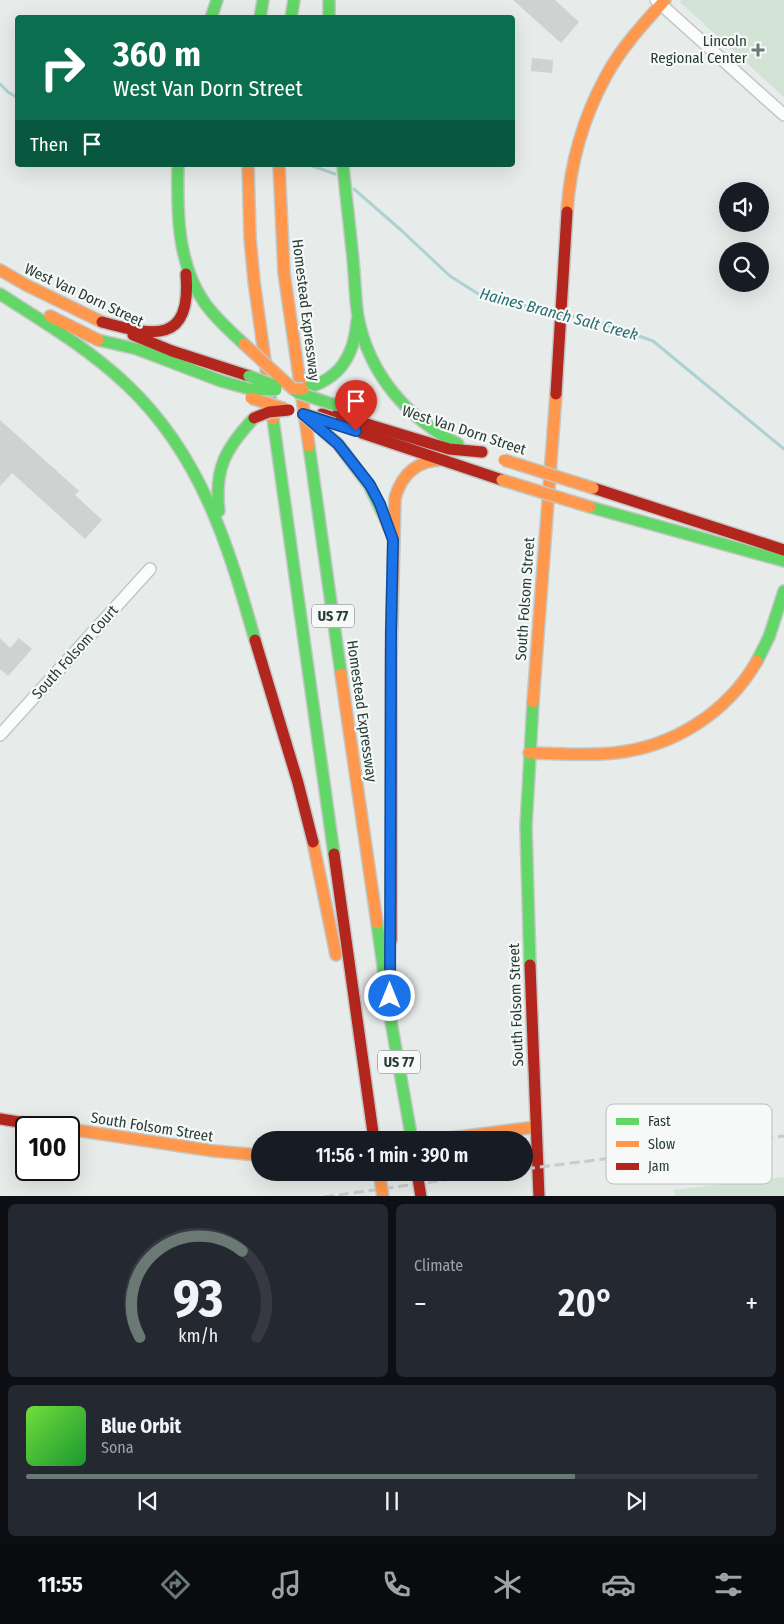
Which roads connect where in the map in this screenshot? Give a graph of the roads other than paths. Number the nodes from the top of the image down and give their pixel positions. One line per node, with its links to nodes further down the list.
1 (217, 0): 6 (main road)
2 (263, 0): 7 (main road)
3 (294, 0): 8 (main road)
4 (329, 0): 9 (main road)
5 (661, 1): 10 (street); 35 (main road, South Folsom Street)
6 (212, 15)
7 (260, 15)
8 (292, 15)
9 (329, 15)
10 (784, 116)
11 (178, 167): 15 (main road)
12 (248, 167): 37 (main road, US 77)
13 (279, 167): 36 (main road, Homestead Expressway / US 77)
14 (343, 167): 18 (main road)
15 (183, 244): 19 (main road); 20 (main road, bridge)
16 (0, 270): 19 (main road, West Van Dorn Street)
17 (0, 293): 21 (main road); 28 (main road)
18 (357, 306): 20 (main road, bridge); 25 (main road)
19 (102, 322): 20 (main road, West Van Dorn Street, bridge)
20 (284, 389): 21 (main road, bridge); 22 (main road); 23 (main road); 24 (main road, West Van Dorn Street, bridge)
21 (251, 393): 22 (main road, West Van Dorn Street, bridge)
22 (297, 412): 23 (main road, bridge); 24 (main road, West Van Dorn Street, bridge); 28 (main road, bridge); 29 (main road, bridge)
23 (322, 414): 24 (main road, bridge)
24 (336, 417): 25 (main road, West Van Dorn Street); 26 (main road); 27 (main road, West Van Dorn Street)
25 (458, 444): 26 (main road, West Van Dorn Street)
26 (482, 452): 30 (main road, West Van Dorn Street, bridge)
27 (445, 460): 29 (main road); 31 (main road, West Van Dorn Street, bridge)
28 (224, 541): 37 (main road)
29 (394, 548): 36 (main road)
30 (784, 550)
31 (784, 561)
32 (150, 569): 34 (street, South Folsom Court)
33 (784, 591): 35 (main road)
34 (0, 735)
35 (529, 753): 40 (main road, South Folsom Street)
36 (390, 1016): 43 (main road, Homestead Expressway / US 77)
37 (371, 1114): 42 (main road, US 77)
38 (0, 1119): 39 (main road)
39 (15, 1121)
40 (536, 1127): 44 (main road); 50 (main road, South Folsom Street)
41 (80, 1131): 45 (main road, South Folsom Street)
42 (373, 1131)
43 (411, 1131)
44 (505, 1131)
45 (251, 1154)
46 (380, 1181): 48 (main road, bridge)
47 (418, 1181): 49 (main road, bridge)
48 (383, 1196)
49 (421, 1196)
50 (539, 1196)

